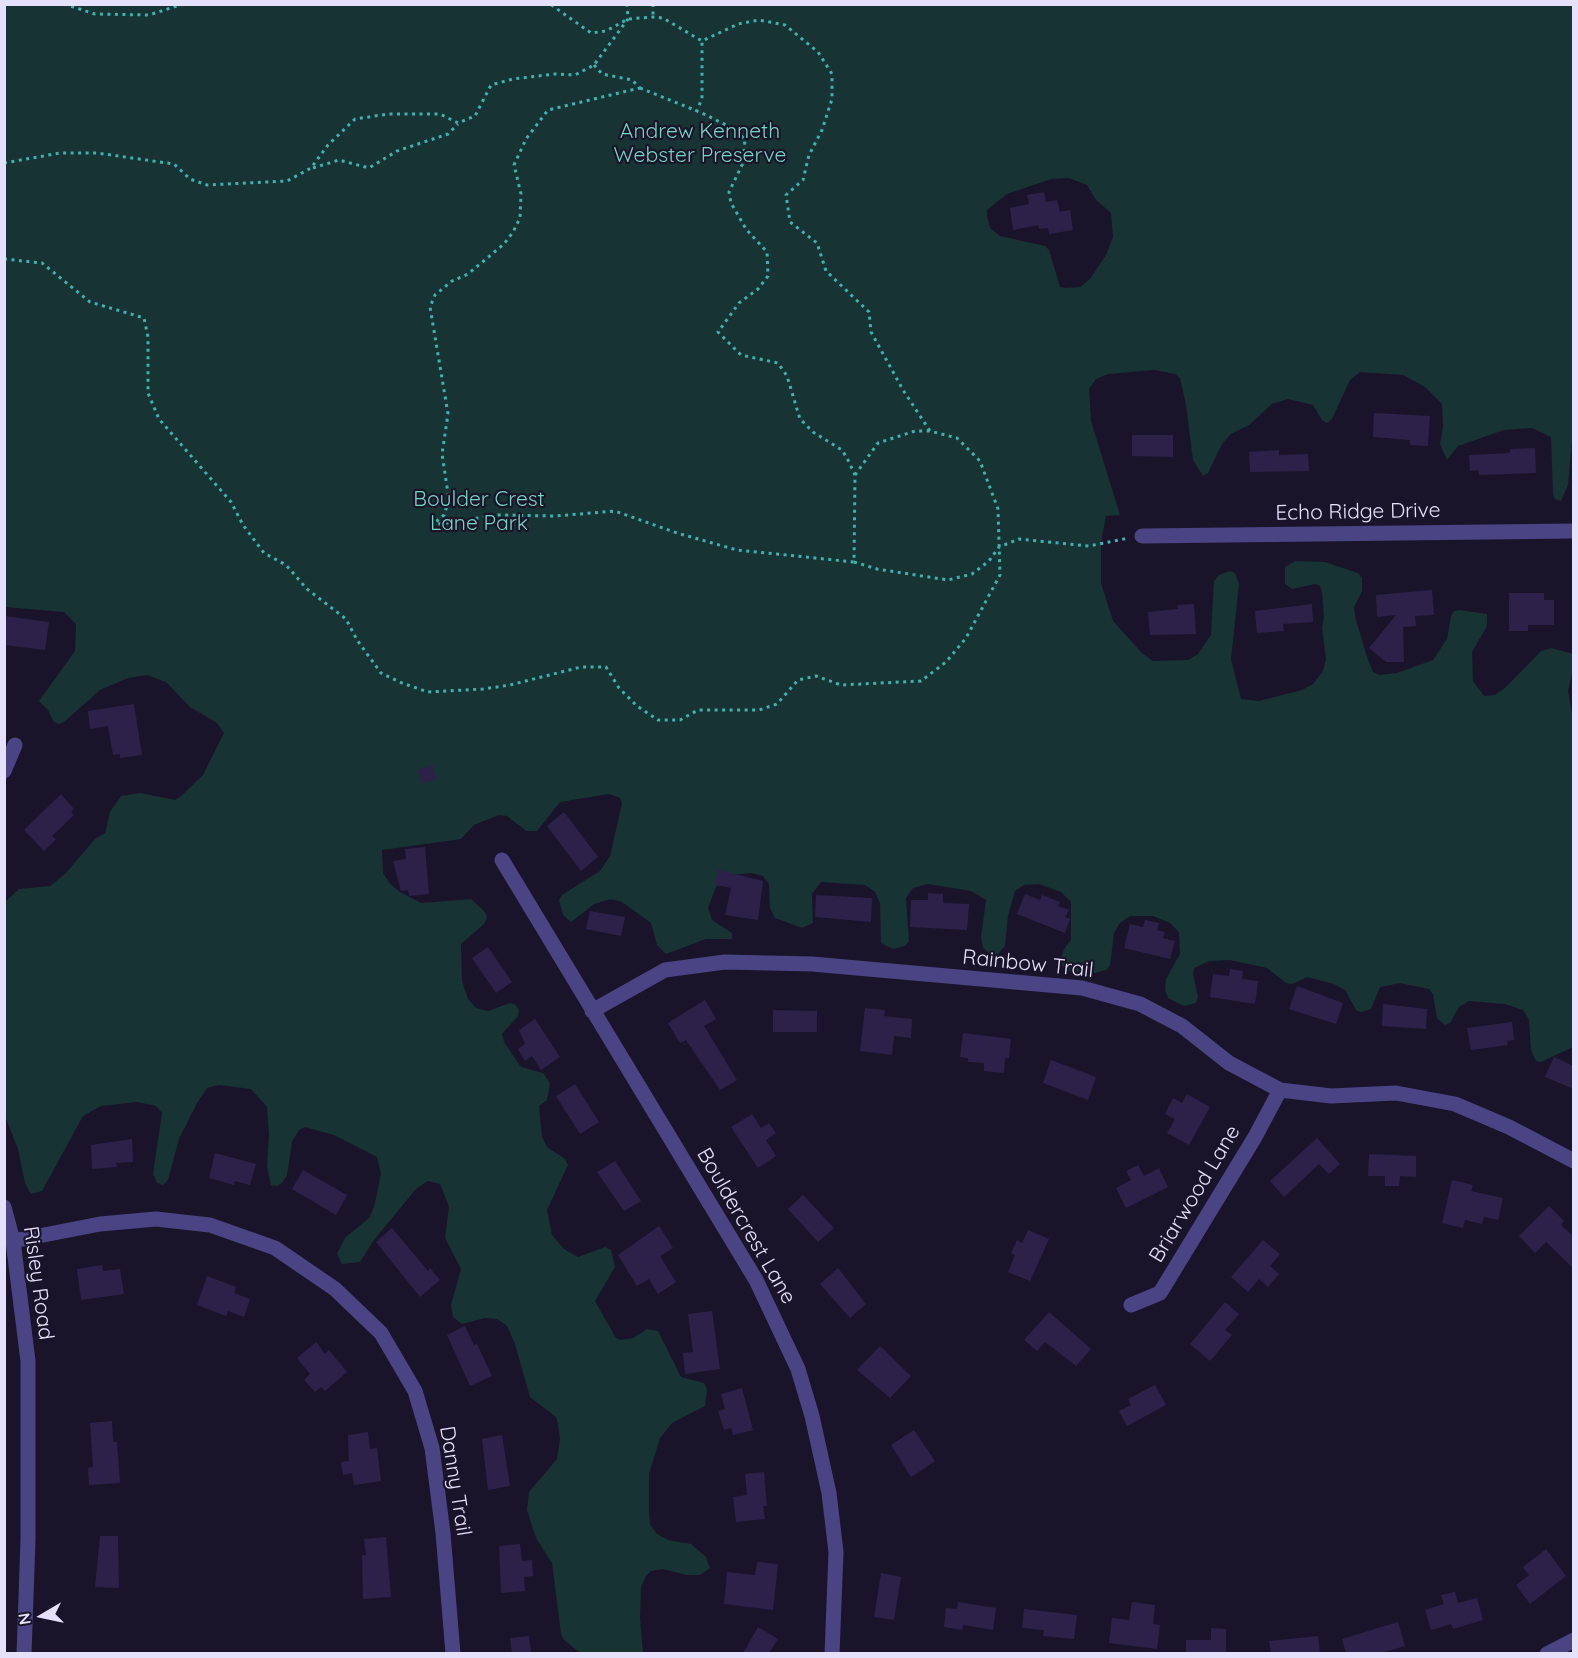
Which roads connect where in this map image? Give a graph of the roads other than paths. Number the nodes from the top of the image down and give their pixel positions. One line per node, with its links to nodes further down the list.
1 (1574, 531): 2 (street, Echo Ridge Drive)
2 (1142, 536)
3 (15, 746): 4 (street)
4 (4, 771)
5 (502, 860): 6 (street, Bouldercrest Lane)
6 (592, 1011): 7 (street, Rainbow Trail); 15 (street, Bouldercrest Lane)
7 (1280, 1090): 8 (street, Rainbow Trail); 11 (street, Briarwood Lane)
8 (1574, 1161)
9 (4, 1207): 10 (street, Risley Road)
10 (12, 1241): 13 (street, Risley Road); 14 (street, Danny Trail)
11 (1131, 1305)
12 (1574, 1640): 16 (street)
13 (24, 1653)
14 (453, 1653)
15 (832, 1653)
16 (1547, 1653)

